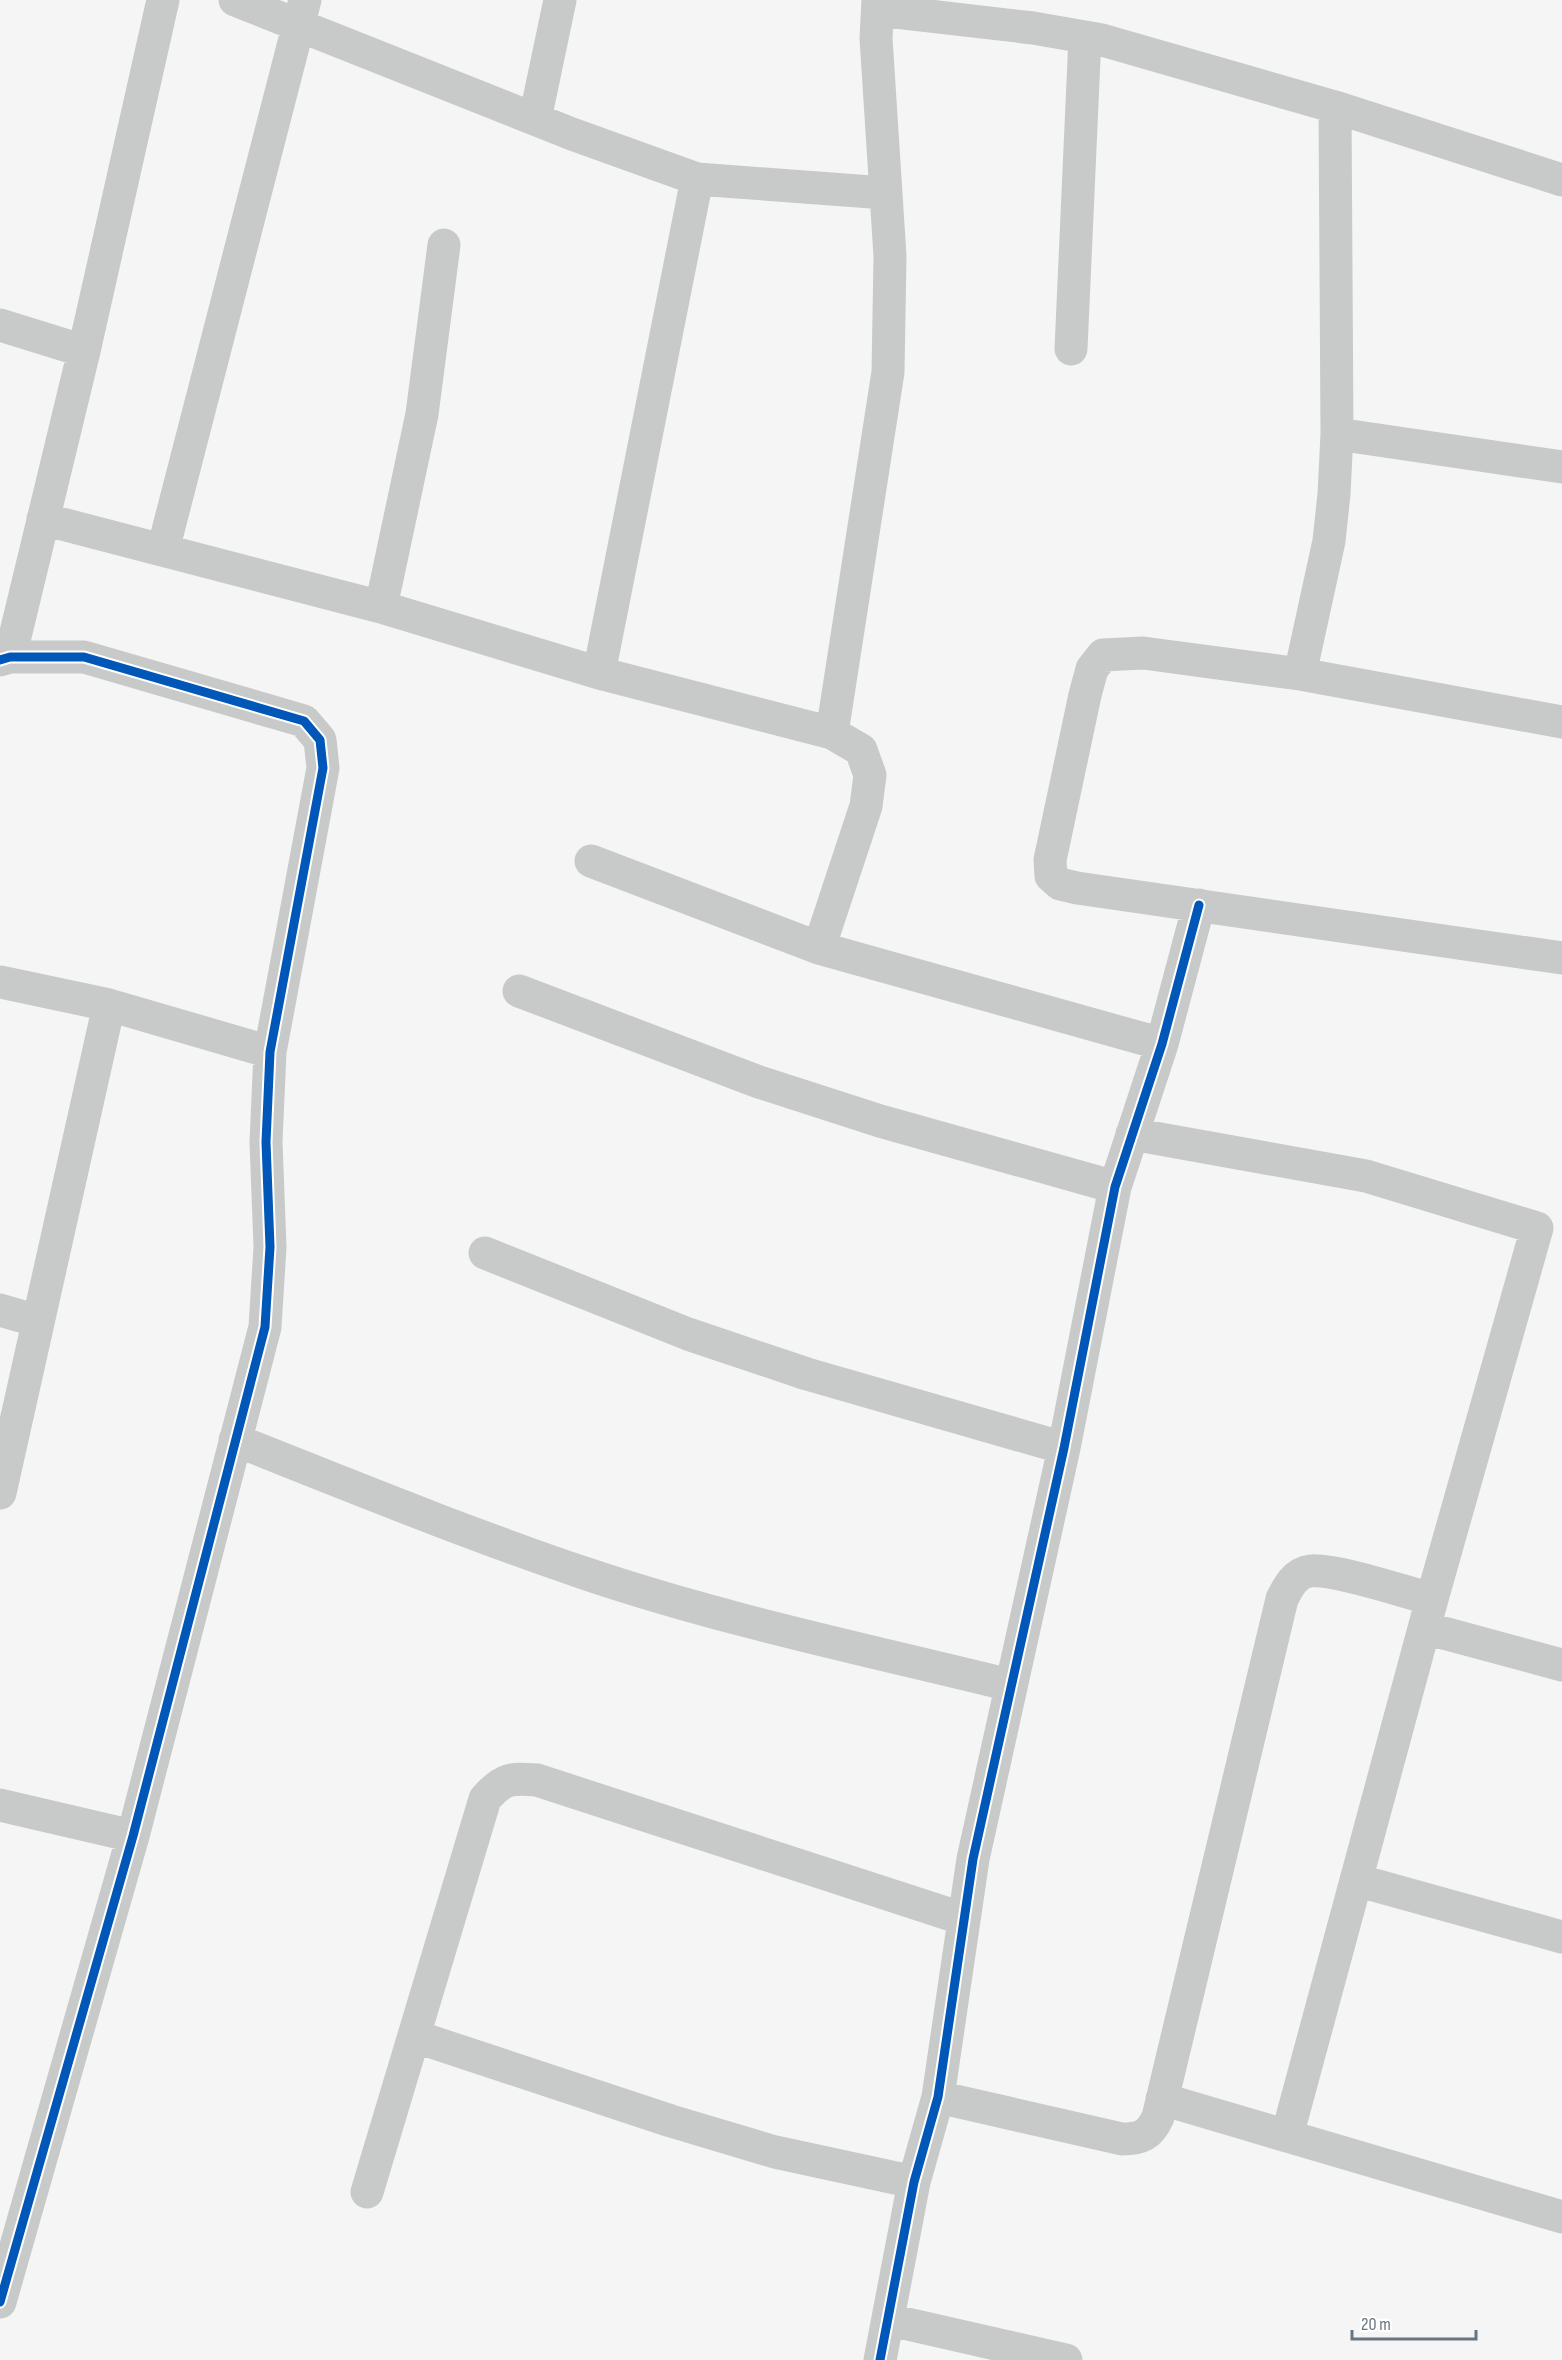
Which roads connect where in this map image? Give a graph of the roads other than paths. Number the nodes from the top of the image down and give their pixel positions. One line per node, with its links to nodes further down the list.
1 (163, 0): 15 (street)
2 (235, 0): 5 (street)
3 (560, 0): 8 (street)
4 (878, 5): 6 (street); 11 (street)
5 (301, 12): 8 (street); 19 (street)
6 (1085, 37): 7 (street); 14 (street)
7 (1335, 107): 10 (street); 16 (street)
8 (535, 119): 9 (street)
9 (697, 179): 11 (street); 22 (street)
10 (1562, 180)
11 (885, 193): 25 (street)
12 (444, 245): 20 (street)
13 (0, 325): 15 (street)
14 (1071, 350)
15 (84, 351): 18 (street)
16 (1336, 434): 17 (street); 23 (street)
17 (1562, 467)
18 (43, 519): 19 (street); 21 (street)
19 (163, 550): 20 (street)
20 (381, 607): 22 (street)
21 (5, 658): 34 (street)
22 (599, 673): 25 (street)
23 (1300, 674): 24 (street); 27 (street)
24 (1562, 722)
25 (832, 733): 28 (street)
26 (591, 861): 28 (street)
27 (1199, 905): 29 (street); 33 (street)
28 (819, 948): 33 (street)
29 (1562, 958)
30 (0, 982): 32 (street)
31 (519, 991): 36 (street)
32 (109, 1005): 34 (street); 40 (street)
33 (1162, 1044): 35 (street)
34 (270, 1052): 41 (street)
35 (1132, 1134): 36 (street); 37 (street)
36 (1115, 1186): 42 (street)
37 (1549, 1232): 44 (street)
38 (485, 1253): 42 (street)
39 (0, 1310): 40 (street)
40 (38, 1321): 43 (street)
41 (235, 1440): 46 (street); 48 (street)
42 (1064, 1448): 46 (street)
43 (0, 1493)
44 (1428, 1613): 45 (street); 49 (street); 54 (street)
45 (1562, 1665)
46 (1010, 1685): 50 (street)
47 (0, 1805): 48 (street)
48 (133, 1836): 59 (street)
49 (1356, 1881): 51 (street); 55 (street)
50 (964, 1919): 52 (street); 53 (street)
51 (1562, 1937)
52 (414, 2036): 56 (street); 57 (street)
53 (938, 2097): 54 (street); 56 (street)
54 (1162, 2099): 55 (street)
55 (1287, 2136): 58 (street)
56 (914, 2182): 60 (street)
57 (367, 2192)
58 (1562, 2217)
59 (0, 2302)
60 (890, 2320): 61 (street); 62 (street)
61 (880, 2360)
62 (1066, 2360)

